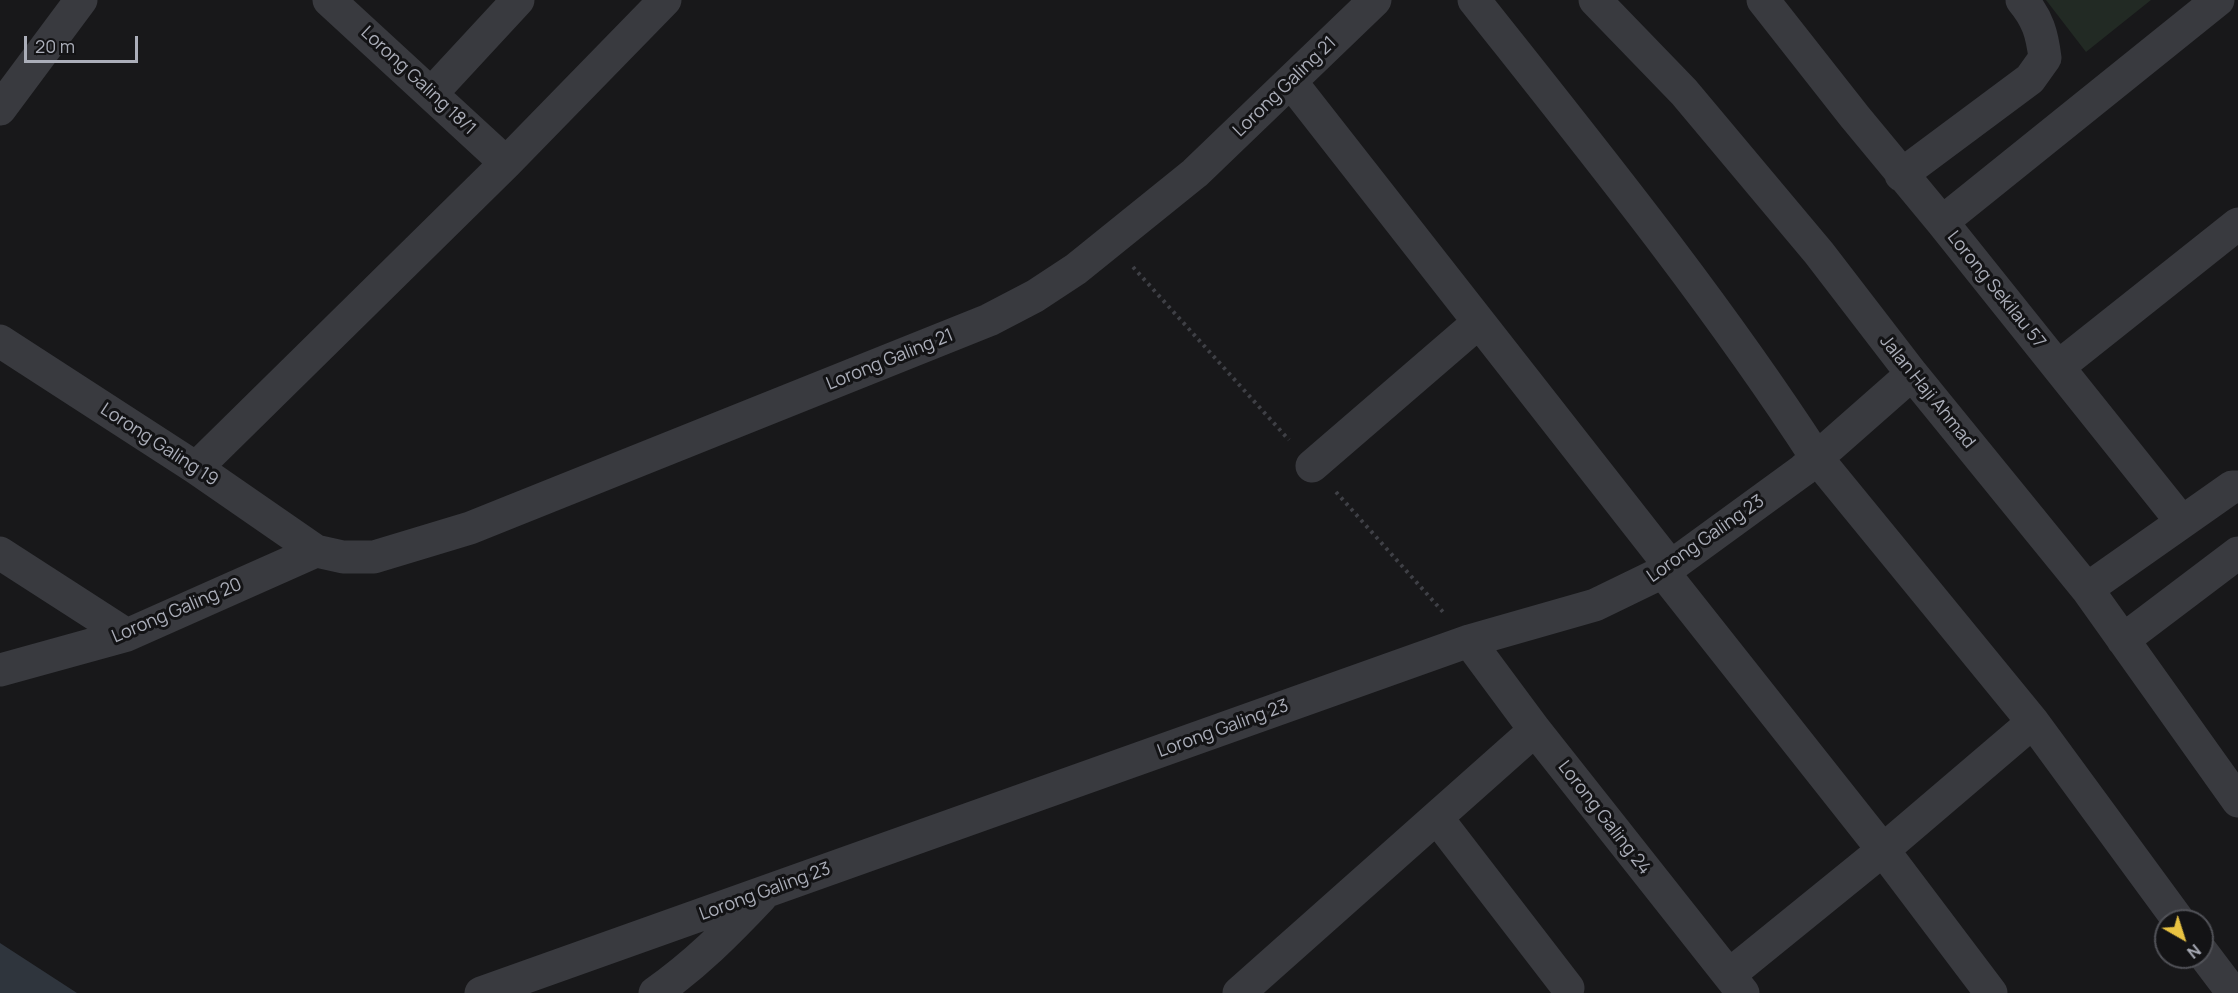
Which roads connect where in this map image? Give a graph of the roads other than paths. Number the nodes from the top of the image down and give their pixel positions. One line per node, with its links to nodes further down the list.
1 (81, 0): 13 (street)
2 (329, 0): 12 (street, Lorong Galing 18/1)
3 (518, 0): 12 (street)
4 (665, 0): 14 (street)
5 (1375, 0): 11 (street, Lorong Galing 21)
6 (1473, 0): 22 (street)
7 (1595, 0): 21 (street, Jalan Haji Ahmad)
8 (1763, 0): 15 (street)
9 (2022, 0): 15 (street)
10 (2218, 0): 16 (street, Lorong Sekilau 57)
11 (1291, 82): 18 (street); 27 (street, Lorong Galing 21)
12 (431, 94): 14 (street, Lorong Galing 18/1)
13 (0, 109)
14 (506, 163): 24 (street)
15 (1901, 175): 16 (street)
16 (1942, 222): 20 (street, Lorong Sekilau 57)
17 (2238, 224): 20 (street)
18 (1479, 322): 23 (street); 30 (street)
19 (0, 341): 24 (street, Lorong Galing 19)
20 (2058, 367): 26 (street, Lorong Sekilau 57)
21 (1912, 374): 22 (street, Lorong Galing 23); 31 (street, Jalan Haji Ahmad)
22 (1816, 457): 30 (street, Lorong Galing 23); 36 (street)
23 (1312, 466)
24 (196, 468): 27 (street, Lorong Galing 19)
25 (2238, 487): 26 (street)
26 (2182, 522): 31 (street)
27 (316, 551): 32 (street, Lorong Galing 20)
28 (2238, 552): 33 (street)
29 (0, 553): 32 (street)
30 (1667, 570): 34 (street, Lorong Galing 23); 40 (street)
31 (2087, 589): 33 (street, Jalan Haji Ahmad)
32 (127, 635): 35 (street, Lorong Galing 20)
33 (2123, 640): 38 (street, Jalan Haji Ahmad)
34 (1469, 641): 37 (street, Lorong Galing 24); 41 (street, Lorong Galing 23)
35 (0, 670)
36 (2033, 722): 40 (street); 42 (street)
37 (1535, 730): 39 (street); 44 (street, Lorong Galing 24)
38 (2238, 801)
39 (1437, 818): 45 (street); 48 (street)
40 (1883, 850): 44 (street); 49 (street)
41 (767, 891): 46 (street, Lorong Galing 23); 47 (street)
42 (2171, 909)
43 (2214, 968): 50 (street)
44 (1736, 984)
45 (1568, 988)
46 (481, 993)
47 (655, 993)
48 (1239, 993)
49 (1991, 993)
50 (2232, 993)

